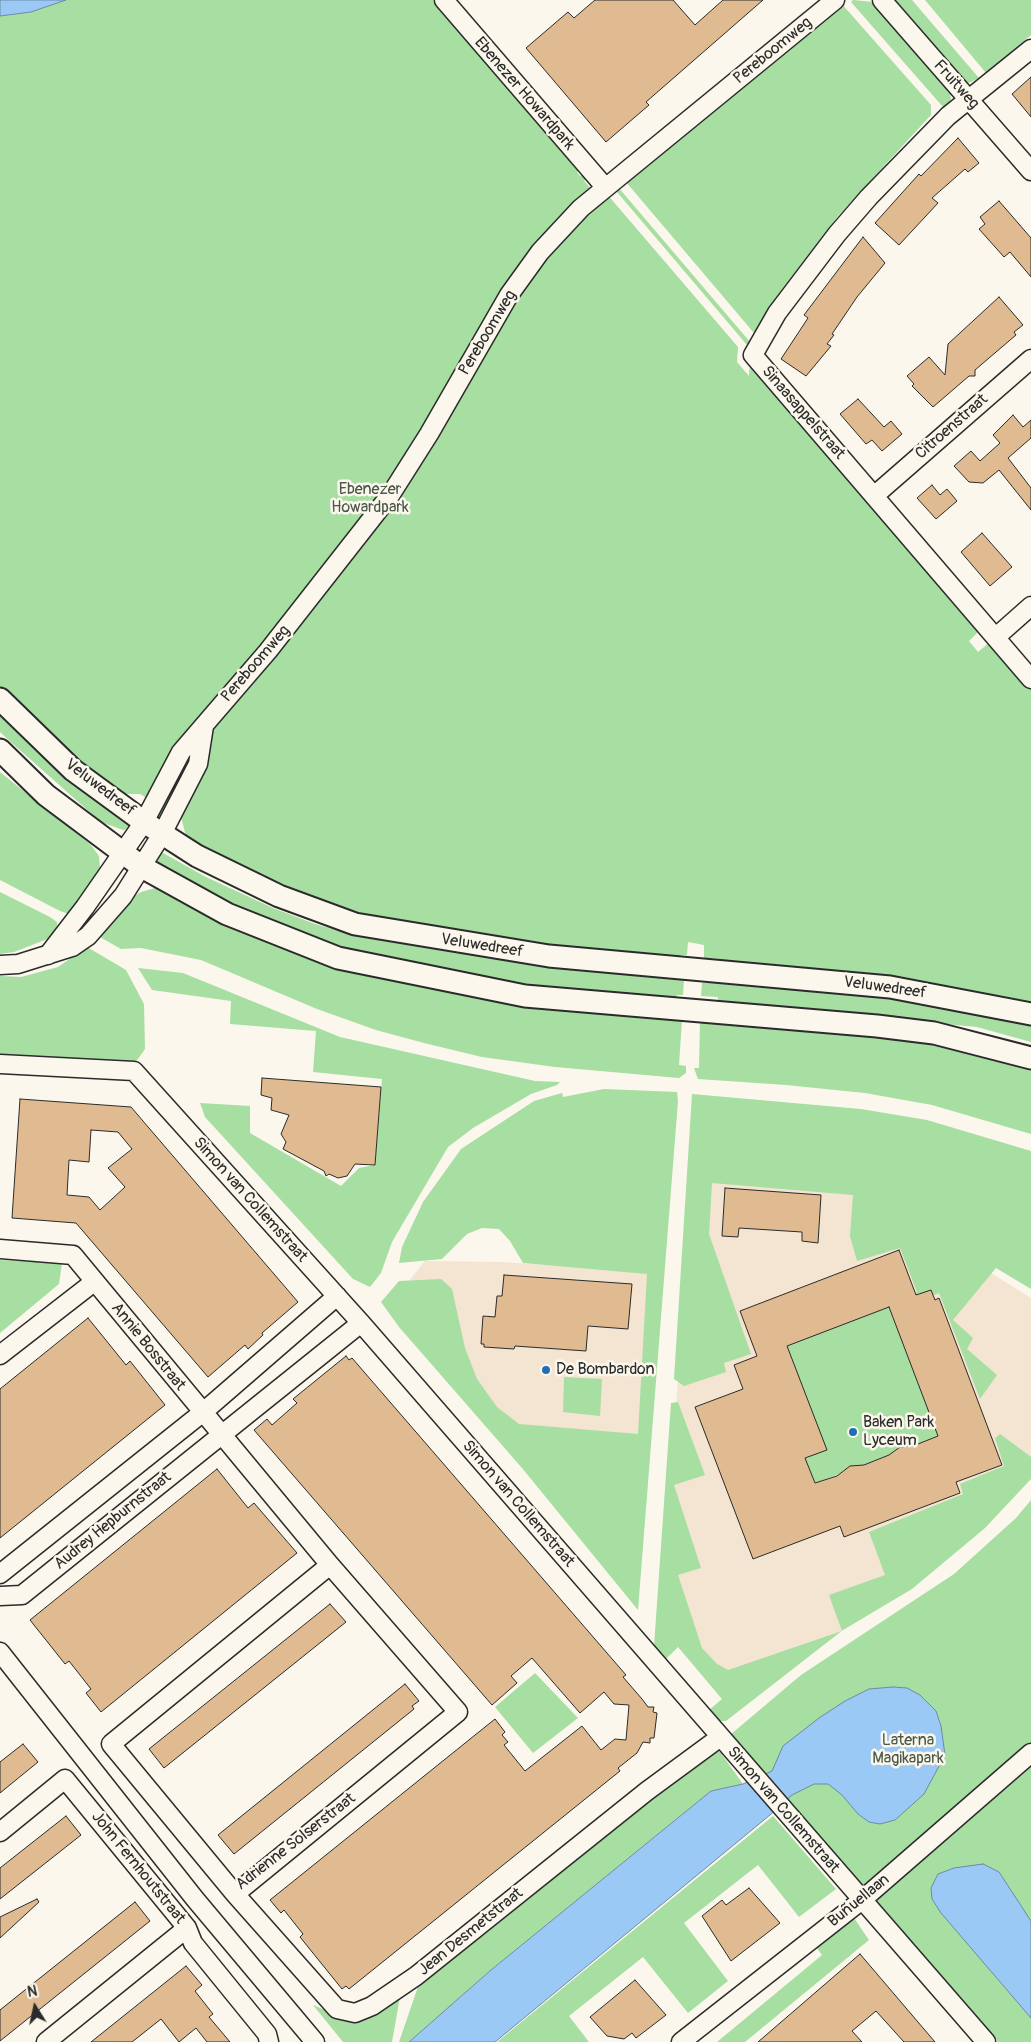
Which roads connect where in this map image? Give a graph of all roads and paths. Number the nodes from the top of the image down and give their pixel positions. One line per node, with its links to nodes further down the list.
1 (444, 0): 7 (street, Ebenezer Howardpark)
2 (835, 0): 7 (street, Pereboomweg)
3 (882, 0): 5 (street, Fruitweg)
4 (1031, 49): 5 (street)
5 (966, 100): 6 (street, Fruitweg); 9 (street, Sinaasappelstraat)
6 (1031, 171)
7 (605, 187): 14 (street, Pereboomweg)
8 (1031, 359): 9 (street, Citroenstraat)
9 (874, 496): 11 (street, Sinaasappelstraat)
10 (1031, 606): 11 (street)
11 (996, 637): 12 (street, Sinaasappelstraat)
12 (1031, 679)
13 (0, 699): 16 (main road, Veluwedreef)
14 (204, 725): 16 (street, Pereboomweg); 17 (street)
15 (0, 750): 18 (main road)
16 (144, 822): 17 (main road, Veluwedreef); 18 (street, Pereboomweg)
17 (162, 834): 19 (street); 22 (main road, Veluwedreef)
18 (122, 854): 19 (main road); 20 (street, Pereboomweg)
19 (142, 867): 20 (street); 23 (main road)
20 (48, 955): 21 (street)
21 (0, 965)
22 (1031, 1014)
23 (1031, 1058)
24 (0, 1065): 27 (street, Simon van Collemstraat)
25 (0, 1249): 26 (street, Annie Bosstraat)
26 (94, 1282): 29 (street); 30 (street, Annie Bosstraat)
27 (337, 1296): 28 (street, Simon van Collemstraat); 30 (street, Audrey Hepburnstraat)
28 (361, 1323): 31 (street, Audrey Hepburnstraat); 36 (street, Simon van Collemstraat)
29 (0, 1355)
30 (202, 1413): 31 (street); 33 (street, Audrey Hepburnstraat)
31 (221, 1434): 32 (street, Adrienne Solserstraat); 34 (street, Audrey Hepburnstraat)
32 (330, 1564): 39 (street, Adrienne Solserstraat); 39 (street, Adrienne Solserstraat)
33 (0, 1574)
34 (0, 1596)
35 (0, 1652): 44 (street)
36 (719, 1738): 39 (street, Jean Desmetstraat); 40 (street, Simon van Collemstraat)
37 (1031, 1754): 40 (street, Buñuellaan)
38 (0, 1832): 41 (street, John Fernhoutstraat)
39 (235, 1894)
40 (862, 1900): 45 (street, Buñuellaan); 46 (street, Simon van Collemstraat)
41 (187, 1928): 42 (street, John Fernhoutstraat); 43 (street)
42 (46, 2042)
43 (269, 2042)
44 (315, 2042)
45 (681, 2042)
46 (986, 2042)

